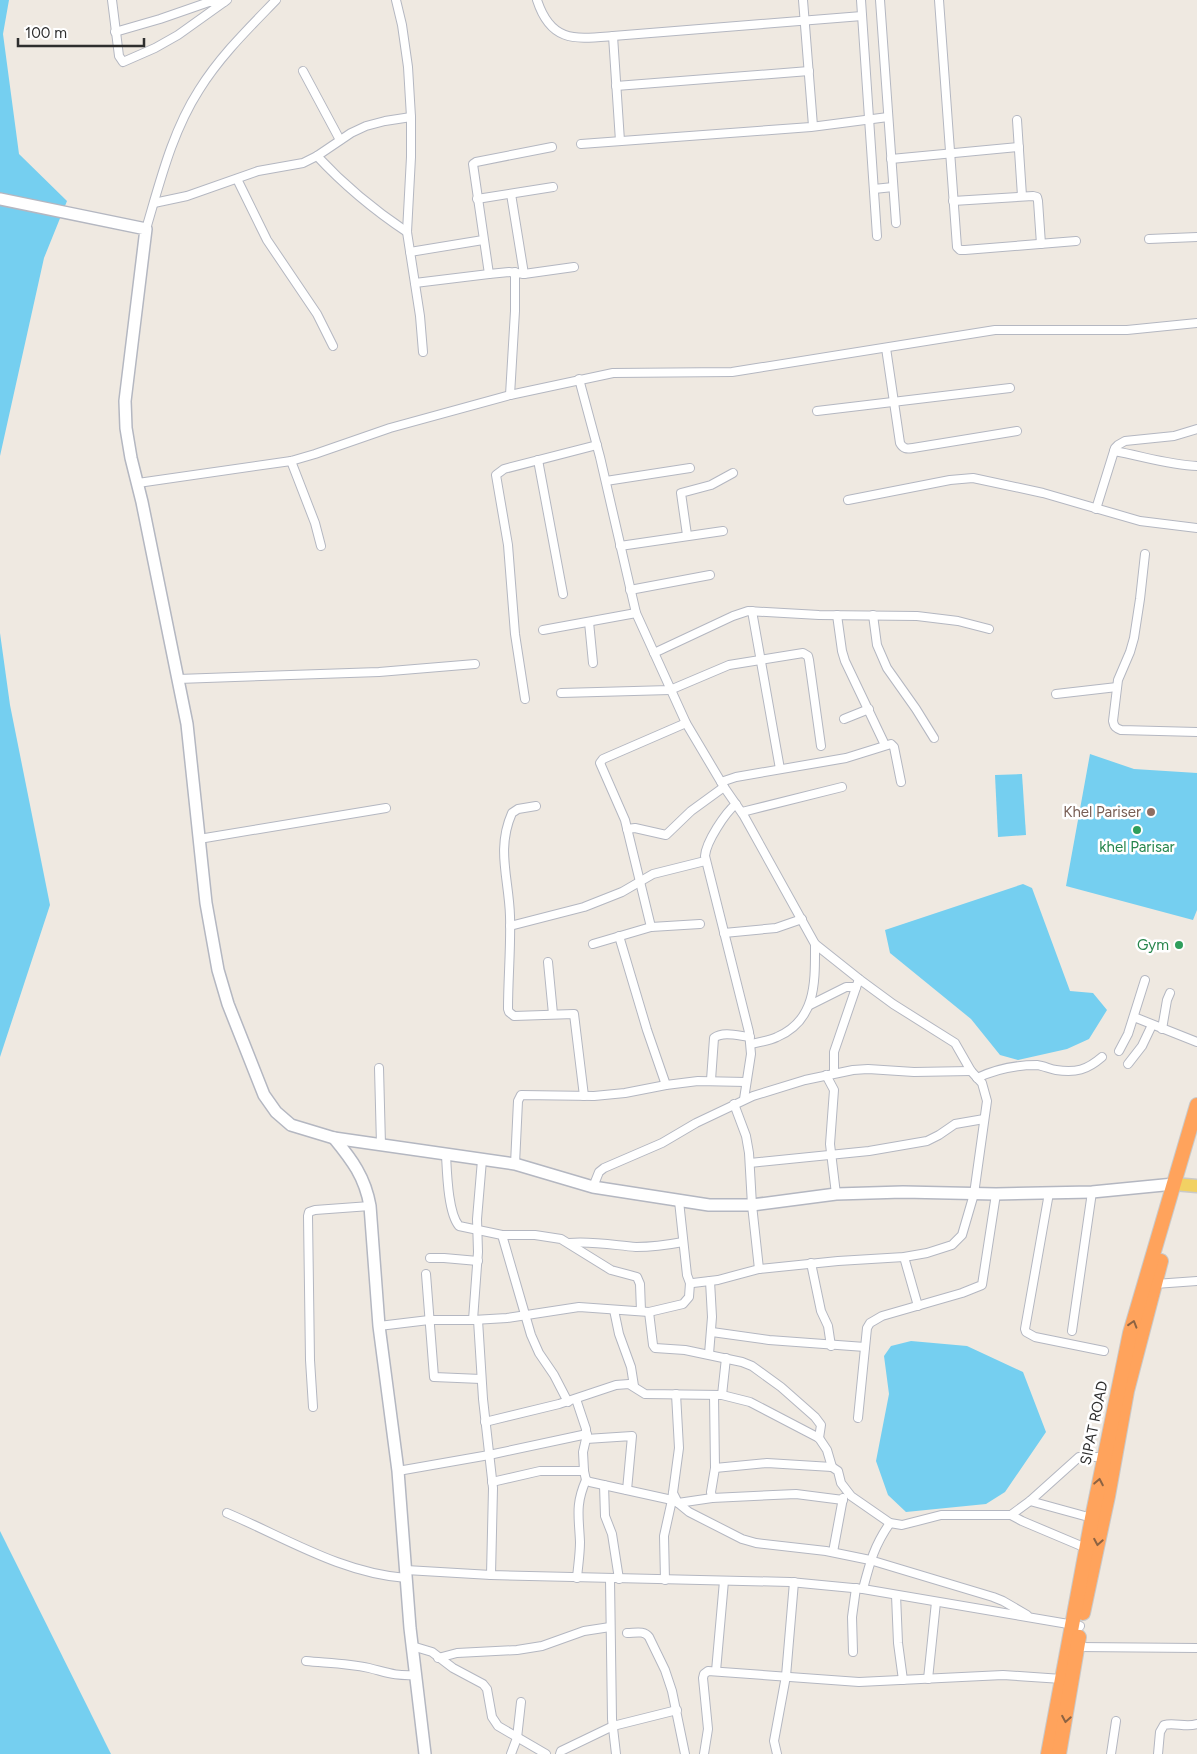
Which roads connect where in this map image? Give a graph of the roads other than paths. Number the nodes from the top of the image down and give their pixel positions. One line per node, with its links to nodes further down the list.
1 (112, 0): 12 (street)
2 (276, 0): 39 (street)
3 (396, 0): 18 (street)
4 (538, 0): 13 (street)
5 (803, 0): 11 (street)
6 (861, 0): 10 (street)
7 (880, 0): 17 (street)
8 (939, 0): 27 (street)
9 (226, 1): 12 (street); 12 (street)
10 (862, 16): 11 (street); 19 (street)
11 (805, 21): 13 (street); 15 (street)
12 (116, 32)
13 (613, 36): 16 (street)
14 (303, 71): 22 (street)
15 (809, 71): 16 (street); 21 (street)
16 (616, 86): 23 (street)
17 (888, 117): 19 (street); 29 (street)
18 (411, 118): 22 (street); 42 (street)
19 (869, 120): 21 (street); 33 (street)
20 (1017, 120): 26 (street)
21 (813, 126): 23 (street)
22 (340, 140): 28 (street)
23 (620, 141): 24 (street)
24 (581, 144)
25 (552, 147): 37 (street)
26 (1019, 147): 27 (street); 35 (street)
27 (949, 153): 29 (street); 38 (street)
28 (317, 156): 30 (street); 42 (street)
29 (891, 159): 32 (street)
30 (237, 179): 39 (street); 56 (street)
31 (553, 187): 34 (street)
32 (893, 187): 33 (street); 40 (street)
33 (874, 189): 43 (street)
34 (511, 194): 37 (street); 53 (street)
35 (1022, 196): 38 (street); 48 (street)
36 (0, 198): 41 (street)
37 (477, 199): 46 (street)
38 (953, 201): 48 (street)
39 (154, 203): 41 (street)
40 (896, 223)
41 (146, 230): 74 (street)
42 (407, 232): 49 (street)
43 (877, 236)
44 (1197, 237): 45 (street)
45 (1149, 239)
46 (483, 240): 49 (street); 52 (street)
47 (1076, 241): 48 (street)
48 (1041, 244)
49 (410, 252): 54 (street)
50 (574, 267): 53 (street)
51 (515, 272): 52 (street); 53 (street); 61 (street)
52 (489, 274): 54 (street)
53 (524, 274)
54 (414, 284): 58 (street)
55 (1197, 323): 57 (street)
56 (333, 346)
57 (886, 348): 59 (street); 62 (street)
58 (422, 352)
59 (579, 379): 61 (street); 66 (street)
60 (1010, 388): 62 (street)
61 (510, 395): 69 (street)
62 (893, 402): 63 (street); 65 (street)
63 (817, 411)
64 (1197, 429): 67 (street)
65 (1017, 431)
66 (597, 445): 68 (street); 73 (street)
67 (1114, 451): 70 (street); 76 (street)
68 (538, 460): 85 (street); 102 (street)
69 (291, 461): 74 (street); 80 (street)
70 (1197, 466)
71 (690, 468): 73 (street)
72 (733, 473): 79 (street)
73 (606, 481): 81 (street)
74 (138, 483): 97 (street)
75 (848, 500): 76 (street)
76 (1096, 509): 77 (street)
77 (1197, 528)
78 (723, 531): 79 (street)
79 (687, 535): 81 (street)
80 (321, 546)
81 (620, 546): 84 (street)
82 (1145, 554): 98 (street)
83 (710, 575): 84 (street)
84 (630, 590): 87 (street)
85 (563, 594)
86 (752, 611): 88 (street); 93 (street); 94 (street)
87 (636, 613): 90 (street); 93 (street)
88 (837, 615): 89 (street); 103 (street)
89 (873, 615): 91 (street); 107 (street)
90 (589, 622): 92 (street); 95 (street)
91 (989, 628)
92 (543, 630)
93 (654, 653): 99 (street)
94 (760, 660): 99 (street); 109 (street); 110 (street)
95 (593, 663)
96 (476, 664): 97 (street)
97 (178, 679): 119 (street)
98 (1117, 687): 101 (street); 106 (street)
99 (670, 690): 100 (street); 105 (street)
100 (561, 693)
101 (1056, 694)
102 (525, 700)
103 (869, 709): 104 (street); 108 (street)
104 (844, 719)
105 (686, 724): 112 (street); 118 (street)
106 (1197, 732)
107 (934, 738)
108 (885, 745): 110 (street); 111 (street)
109 (821, 746)
110 (780, 770): 112 (street)
111 (901, 782)
112 (723, 785): 114 (street); 118 (street)
113 (842, 787): 117 (street)
114 (736, 804): 117 (street); 120 (street)
115 (536, 806): 124 (street)
116 (386, 808): 119 (street)
117 (742, 812): 122 (street)
118 (627, 828): 121 (street)
119 (199, 839): 156 (street)
120 (706, 861): 121 (street); 126 (street)
121 (640, 881): 124 (street); 125 (street)
122 (802, 919): 126 (street); 129 (street)
123 (700, 924): 125 (street)
124 (510, 926): 135 (street)
125 (651, 928): 127 (street)
126 (724, 933): 139 (street)
127 (619, 936): 128 (street); 150 (street)
128 (593, 944)
129 (815, 944): 132 (street); 134 (street)
130 (548, 962): 135 (street)
131 (1144, 980): 136 (street)
132 (858, 983): 134 (street); 145 (street); 146 (street)
133 (1170, 993): 138 (street)
134 (810, 1004): 139 (street)
135 (553, 1014): 151 (street)
136 (1134, 1017): 137 (street); 141 (street)
137 (1152, 1025): 138 (street); 143 (street)
138 (1162, 1029): 140 (street)
139 (750, 1040): 148 (street); 149 (street)
140 (1197, 1042)
141 (1118, 1051)
142 (1102, 1057): 147 (street)
143 (1128, 1064)
144 (379, 1068): 158 (street)
145 (971, 1070): 146 (street); 147 (street)
146 (830, 1074): 152 (street); 160 (street)
147 (977, 1078): 155 (street)
148 (711, 1080): 149 (street); 150 (street)
149 (746, 1082): 152 (street)
150 (666, 1085): 151 (street)
151 (584, 1096): 163 (street)
152 (744, 1100): 153 (street)
153 (734, 1104): 162 (street); 165 (street)
154 (1197, 1105): 164 (highway, SIPAT ROAD)
155 (984, 1120): 160 (street); 169 (street)
156 (334, 1138): 158 (street); 173 (street)
157 (1197, 1138): 164 (highway, SIPAT ROAD)
158 (381, 1145): 159 (street)
159 (446, 1155): 161 (street); 174 (street)
160 (830, 1156): 162 (street); 168 (street)
161 (482, 1160): 163 (street); 174 (street)
162 (750, 1163): 172 (street)
163 (515, 1164): 165 (street)
164 (1185, 1184): 166 (street); 187 (highway, SIPAT ROAD); 214 (highway, SIPAT ROAD, one-way to 164)
165 (593, 1187): 171 (street)
166 (1092, 1192): 167 (street); 195 (street)
167 (1049, 1193): 170 (street); 199 (street)
168 (836, 1194): 169 (street); 172 (street)
169 (974, 1194): 170 (street); 178 (street)
170 (996, 1194): 188 (street)
171 (679, 1201): 172 (street); 176 (street)
172 (752, 1205): 182 (street)
173 (370, 1206): 194 (street); 208 (street)
174 (477, 1230): 175 (street); 180 (street)
175 (502, 1235): 177 (street); 191 (street)
176 (683, 1242): 177 (street); 186 (street)
177 (569, 1243): 190 (street)
178 (904, 1257): 181 (street); 188 (street)
179 (430, 1258): 180 (street)
180 (478, 1261): 193 (street)
181 (811, 1263): 182 (street); 197 (street)
182 (759, 1269): 184 (street)
183 (426, 1274): 192 (street)
184 (710, 1281): 186 (street); 196 (street)
185 (1197, 1281): 187 (street)
186 (690, 1283): 190 (street)
187 (1155, 1284): 247 (highway, SIPAT ROAD, one-way to 247)
188 (918, 1306): 198 (street)
189 (614, 1310): 190 (street); 191 (street); 203 (street)
190 (645, 1311): 200 (street)
191 (525, 1316): 193 (street); 207 (street)
192 (429, 1320): 193 (street); 194 (street); 202 (street)
193 (475, 1320): 202 (street)
194 (379, 1326): 218 (street)
195 (1072, 1331)
196 (712, 1332): 197 (street); 200 (street)
197 (830, 1346): 198 (street)
198 (865, 1347): 209 (street)
199 (1104, 1351)
200 (709, 1354): 201 (street)
201 (726, 1358): 205 (street); 212 (street)
202 (481, 1379): 210 (street)
203 (634, 1386): 204 (street); 206 (street)
204 (676, 1394): 205 (street); 225 (street)
205 (718, 1395): 212 (street); 216 (street)
206 (576, 1399): 207 (street); 211 (street)
207 (568, 1402): 210 (street)
208 (313, 1407)
209 (858, 1418)
210 (485, 1422): 213 (street)
211 (587, 1436): 213 (street); 217 (street); 222 (street)
212 (819, 1438): 215 (street)
213 (489, 1455): 218 (street); 220 (street)
214 (1104, 1458): 227 (street); 230 (highway, SIPAT ROAD, one-way to 214)
215 (832, 1467): 216 (street); 223 (street)
216 (715, 1468): 224 (street)
217 (584, 1470): 219 (street); 220 (street)
218 (398, 1471): 235 (street)
219 (586, 1480): 221 (street); 237 (street)
220 (492, 1482): 236 (street)
221 (604, 1485): 222 (street); 239 (street)
222 (628, 1490): 225 (street)
223 (845, 1490): 226 (street); 231 (street)
224 (712, 1498): 225 (street); 226 (street)
225 (674, 1499): 233 (street); 240 (street)
226 (843, 1500): 233 (street)
227 (1030, 1501): 229 (street); 230 (street)
228 (227, 1513): 235 (street)
229 (1011, 1514): 231 (street); 232 (street)
230 (1092, 1518): 232 (highway, SIPAT ROAD)
231 (890, 1523): 234 (street)
232 (1086, 1548): 247 (highway, SIPAT ROAD)
233 (832, 1552): 234 (street)
234 (870, 1560): 243 (street); 246 (street)
235 (406, 1574): 236 (street); 250 (street)
236 (491, 1575): 237 (street)
237 (577, 1578): 238 (street)
238 (610, 1579): 239 (street); 248 (street)
239 (618, 1579): 240 (street)
240 (665, 1580): 241 (street)
241 (724, 1581): 242 (street); 256 (street)
242 (794, 1582): 243 (street); 258 (street)
243 (859, 1588): 244 (street); 253 (street)
244 (896, 1594): 245 (street); 261 (street)
245 (936, 1602): 246 (street); 259 (street)
246 (1031, 1618): 247 (street)
247 (1076, 1625): 251 (highway, SIPAT ROAD); 260 (highway, SIPAT ROAD)
248 (610, 1628): 254 (street); 266 (street)
249 (627, 1633): 263 (street)
250 (412, 1646): 254 (street); 257 (street)
251 (1077, 1648): 252 (street); 277 (highway, SIPAT ROAD, one-way to 277)
252 (1197, 1648)
253 (853, 1652)
254 (438, 1658): 267 (street)
255 (306, 1661): 257 (street)
256 (716, 1671): 258 (street); 274 (street)
257 (416, 1675): 268 (street)
258 (786, 1676): 261 (street); 275 (street)
259 (928, 1679): 260 (street); 261 (street)
260 (1062, 1679): 276 (highway, SIPAT ROAD)
261 (903, 1680)
262 (521, 1702): 267 (street)
263 (677, 1710): 266 (street); 273 (street)
264 (1116, 1721): 278 (street)
265 (1197, 1724): 279 (street)
266 (613, 1726): 271 (street); 272 (street)
267 (517, 1738): 269 (street); 270 (street)
268 (425, 1754)
269 (511, 1754)
270 (546, 1754)
271 (560, 1754)
272 (616, 1754)
273 (685, 1754)
274 (704, 1754)
275 (777, 1754)
276 (1048, 1754)
277 (1059, 1754)
278 (1111, 1754)
279 (1158, 1754)

